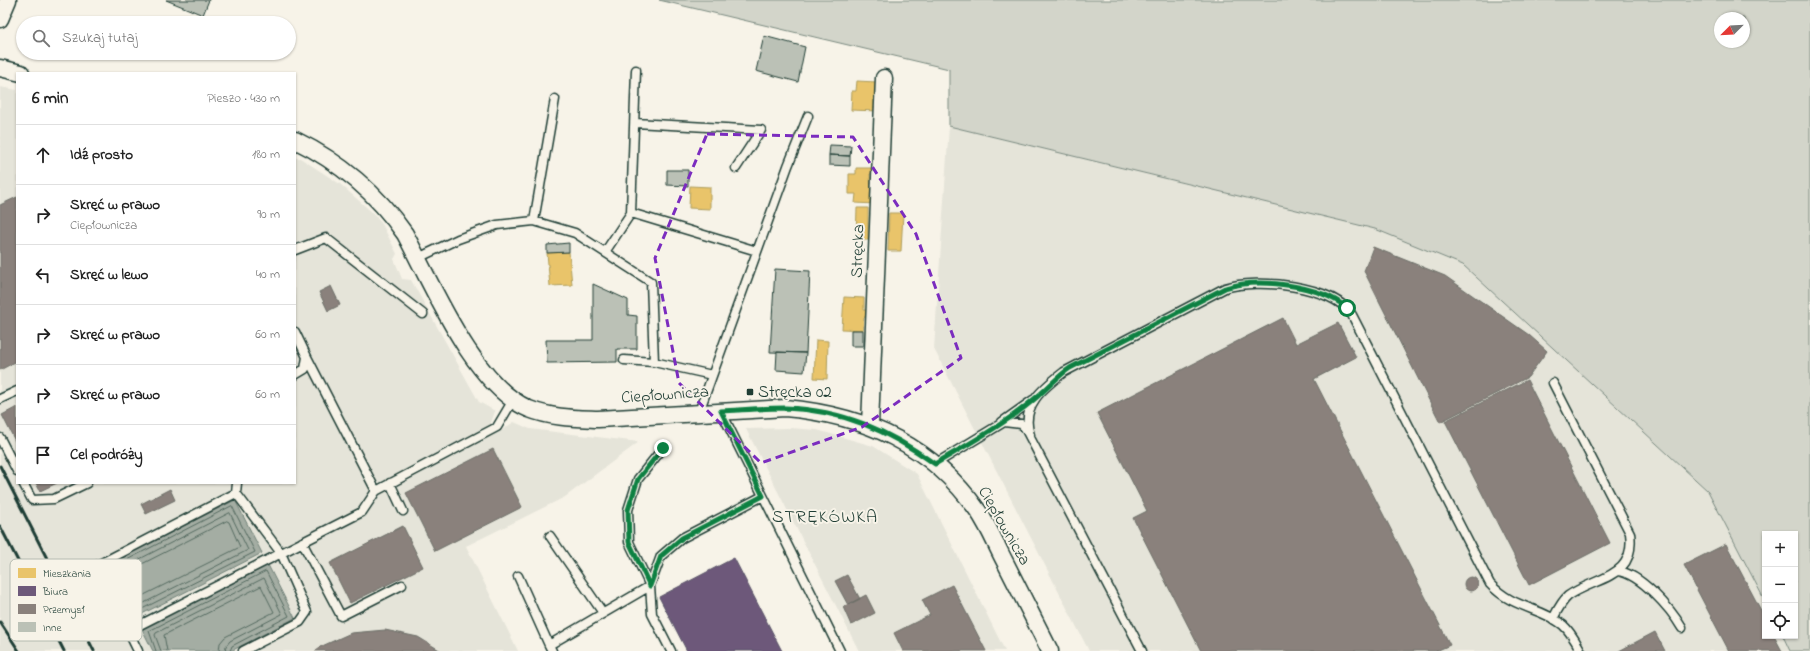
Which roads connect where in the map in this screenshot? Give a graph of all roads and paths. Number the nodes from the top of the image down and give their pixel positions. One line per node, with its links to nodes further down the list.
1 (8, 0): 2 (street)
2 (0, 19)
3 (0, 68): 5 (street)
4 (636, 70): 9 (lane)
5 (18, 72)
6 (884, 78): 33 (street, Stręcka)
7 (555, 99): 13 (lane)
8 (808, 116): 15 (lane)
9 (634, 123): 11 (lane); 12 (lane)
10 (296, 141): 17 (street, Ciepłownicza)
11 (736, 168)
12 (631, 213): 15 (lane); 16 (lane)
13 (534, 221): 16 (lane); 17 (lane)
14 (296, 250): 18 (lane)
15 (757, 251): 24 (lane)
16 (605, 252): 22 (lane)
17 (418, 258): 29 (street, Ciepłownicza)
18 (423, 314)
19 (296, 334): 20 (lane)
20 (307, 357): 23 (lane); 43 (lane)
21 (624, 360): 22 (lane)
22 (654, 362): 24 (lane)
23 (296, 374)
24 (712, 375): 31 (lane)
25 (1553, 383): 51 (lane)
26 (16, 391): 28 (lane)
27 (1038, 396): 32 (lane); 34 (lane); 56 (lane)
28 (0, 399)
29 (513, 400): 31 (street, Ciepłownicza); 39 (lane)
30 (721, 411): 31 (street, Ciepłownicza); 33 (street, Ciepłownicza); 45 (lane)
31 (699, 412)
32 (1000, 424): 34 (lane); 37 (lane)
33 (870, 425): 37 (street, Ciepłownicza)
34 (1030, 435): 66 (lane)
35 (0, 438): 38 (lane)
36 (663, 448): 54 (lane)
37 (935, 464): 65 (street, Ciepłownicza)
38 (16, 469)
39 (390, 483): 43 (lane); 46 (lane)
40 (24, 484): 41 (lane)
41 (84, 484)
42 (237, 484): 44 (lane)
43 (376, 491): 48 (lane)
44 (236, 493): 49 (lane); 50 (lane)
45 (763, 496): 54 (lane); 64 (lane)
46 (403, 511)
47 (550, 536): 55 (lane)
48 (302, 542): 49 (lane); 53 (lane)
49 (281, 553): 57 (lane); 62 (lane)
50 (109, 559)
51 (1617, 571): 56 (lane); 58 (lane)
52 (518, 576): 60 (lane)
53 (402, 585)
54 (650, 586): 55 (lane); 63 (lane)
55 (603, 613): 60 (lane)
56 (1553, 619): 67 (lane)
57 (142, 624)
58 (1682, 628)
59 (133, 641): 61 (lane)
60 (550, 648)
61 (138, 651)
62 (244, 651)
63 (671, 651)
64 (840, 651)
65 (1050, 651)
66 (1142, 651)
67 (1580, 651)

